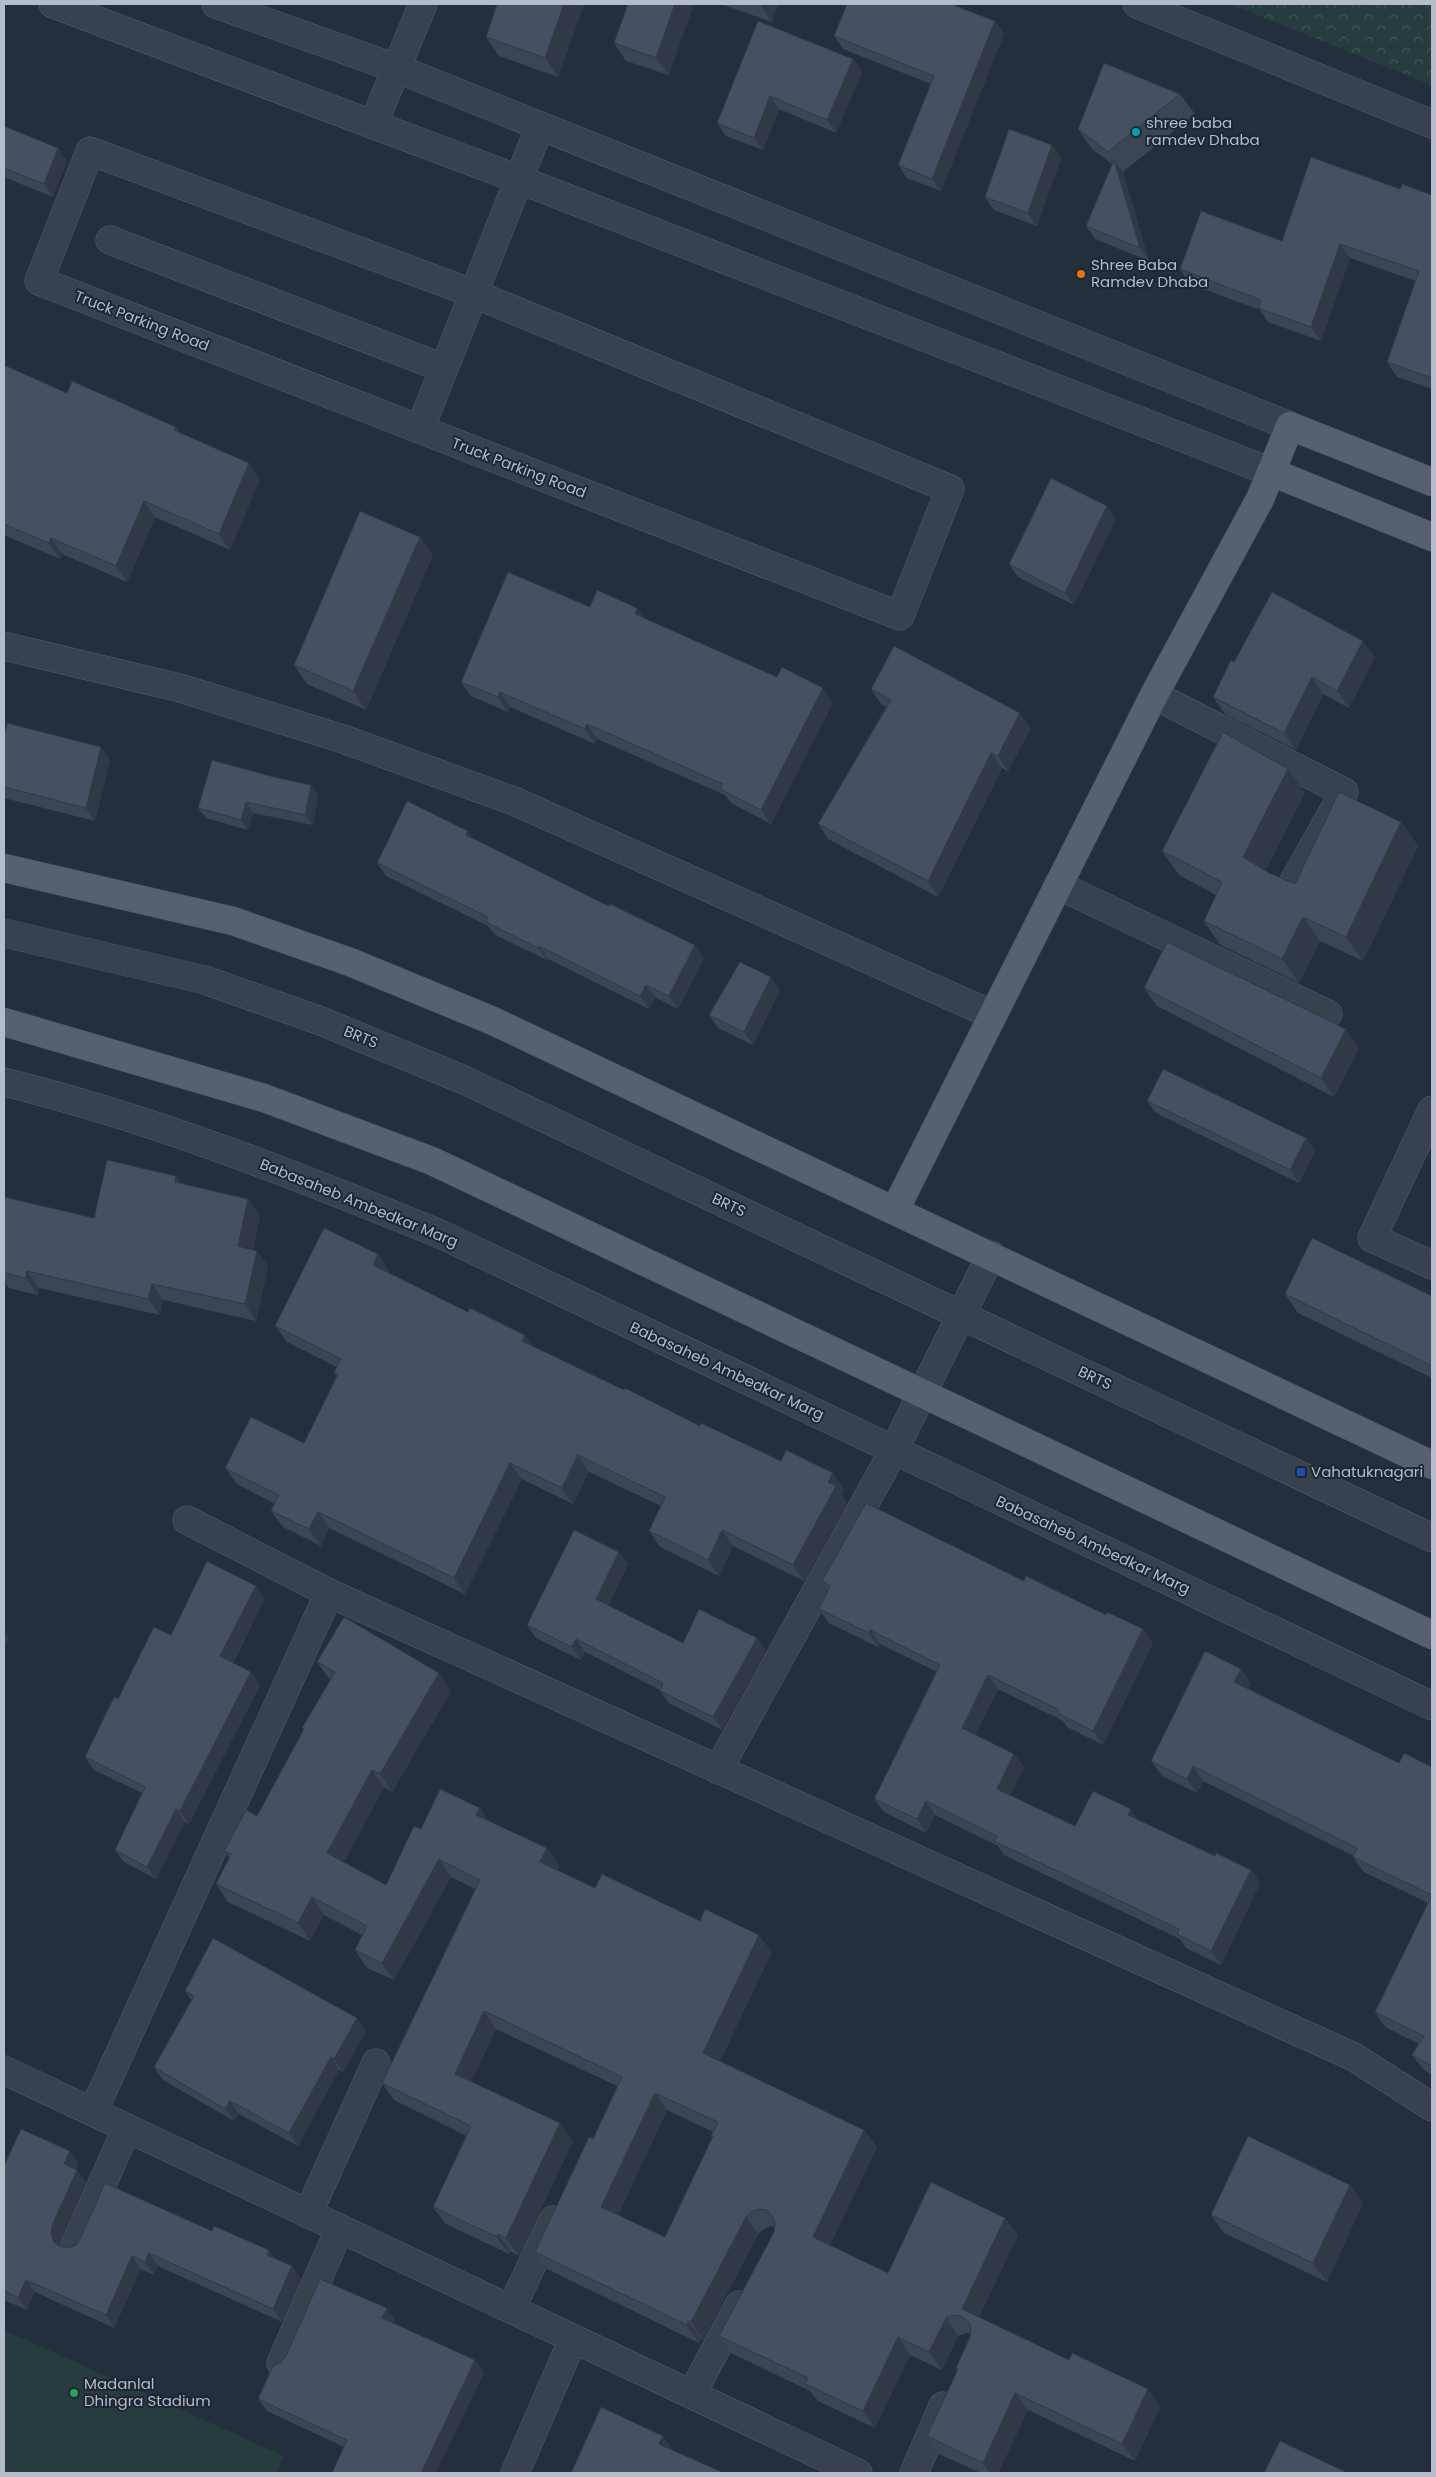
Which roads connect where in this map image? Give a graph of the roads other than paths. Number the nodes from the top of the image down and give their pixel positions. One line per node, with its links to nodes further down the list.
1 (53, 4): 7 (street)
2 (216, 4): 5 (street)
3 (424, 4): 5 (street)
4 (1137, 4): 6 (street)
5 (398, 69): 7 (street); 8 (street)
6 (1432, 124)
7 (373, 125): 9 (street)
8 (540, 126): 9 (street); 13 (street)
9 (518, 179): 11 (street); 15 (street)
10 (110, 240): 12 (street)
11 (472, 293): 12 (street); 14 (street, Truck Parking Road); 14 (street, Truck Parking Road)
12 (443, 368): 14 (street)
13 (1290, 426): 15 (main road); 16 (main road)
14 (420, 429)
15 (1270, 472): 17 (main road); 19 (main road)
16 (1432, 482)
17 (1432, 537)
18 (4, 646): 25 (street)
19 (1154, 695): 21 (street); 22 (main road)
20 (4, 868): 29 (main road)
21 (1293, 884)
22 (1058, 885): 24 (street); 25 (main road)
23 (4, 933): 32 (street, BRTS)
24 (1328, 1014)
25 (993, 1015): 29 (main road)
26 (4, 1022): 33 (main road)
27 (4, 1082): 34 (street, Babasaheb Ambedkar Marg)
28 (1432, 1110): 31 (street)
29 (895, 1210): 30 (main road)
30 (991, 1255): 32 (street); 35 (main road)
31 (1432, 1265)
32 (961, 1315): 33 (street); 37 (street, BRTS)
33 (923, 1392): 34 (street); 39 (main road)
34 (894, 1450): 40 (street, Babasaheb Ambedkar Marg); 41 (street)
35 (1432, 1465)
36 (187, 1520): 38 (street)
37 (1432, 1538)
38 (329, 1593): 41 (street); 45 (street)
39 (1432, 1635)
40 (1432, 1706)
41 (718, 1770): 44 (street)
42 (376, 2063): 48 (street)
43 (4, 2070): 45 (street)
44 (1432, 2106)
45 (93, 2112): 46 (street)
46 (127, 2128): 48 (street); 50 (street)
47 (562, 2202): 52 (street)
48 (308, 2214): 49 (street)
49 (340, 2228): 52 (street); 54 (street)
50 (75, 2245)
51 (750, 2284): 56 (street)
52 (511, 2309): 53 (street)
53 (574, 2339): 56 (street); 57 (street)
54 (281, 2363)
55 (953, 2384): 59 (street)
56 (692, 2394): 58 (street)
57 (515, 2473)
58 (858, 2473)
59 (914, 2473)

